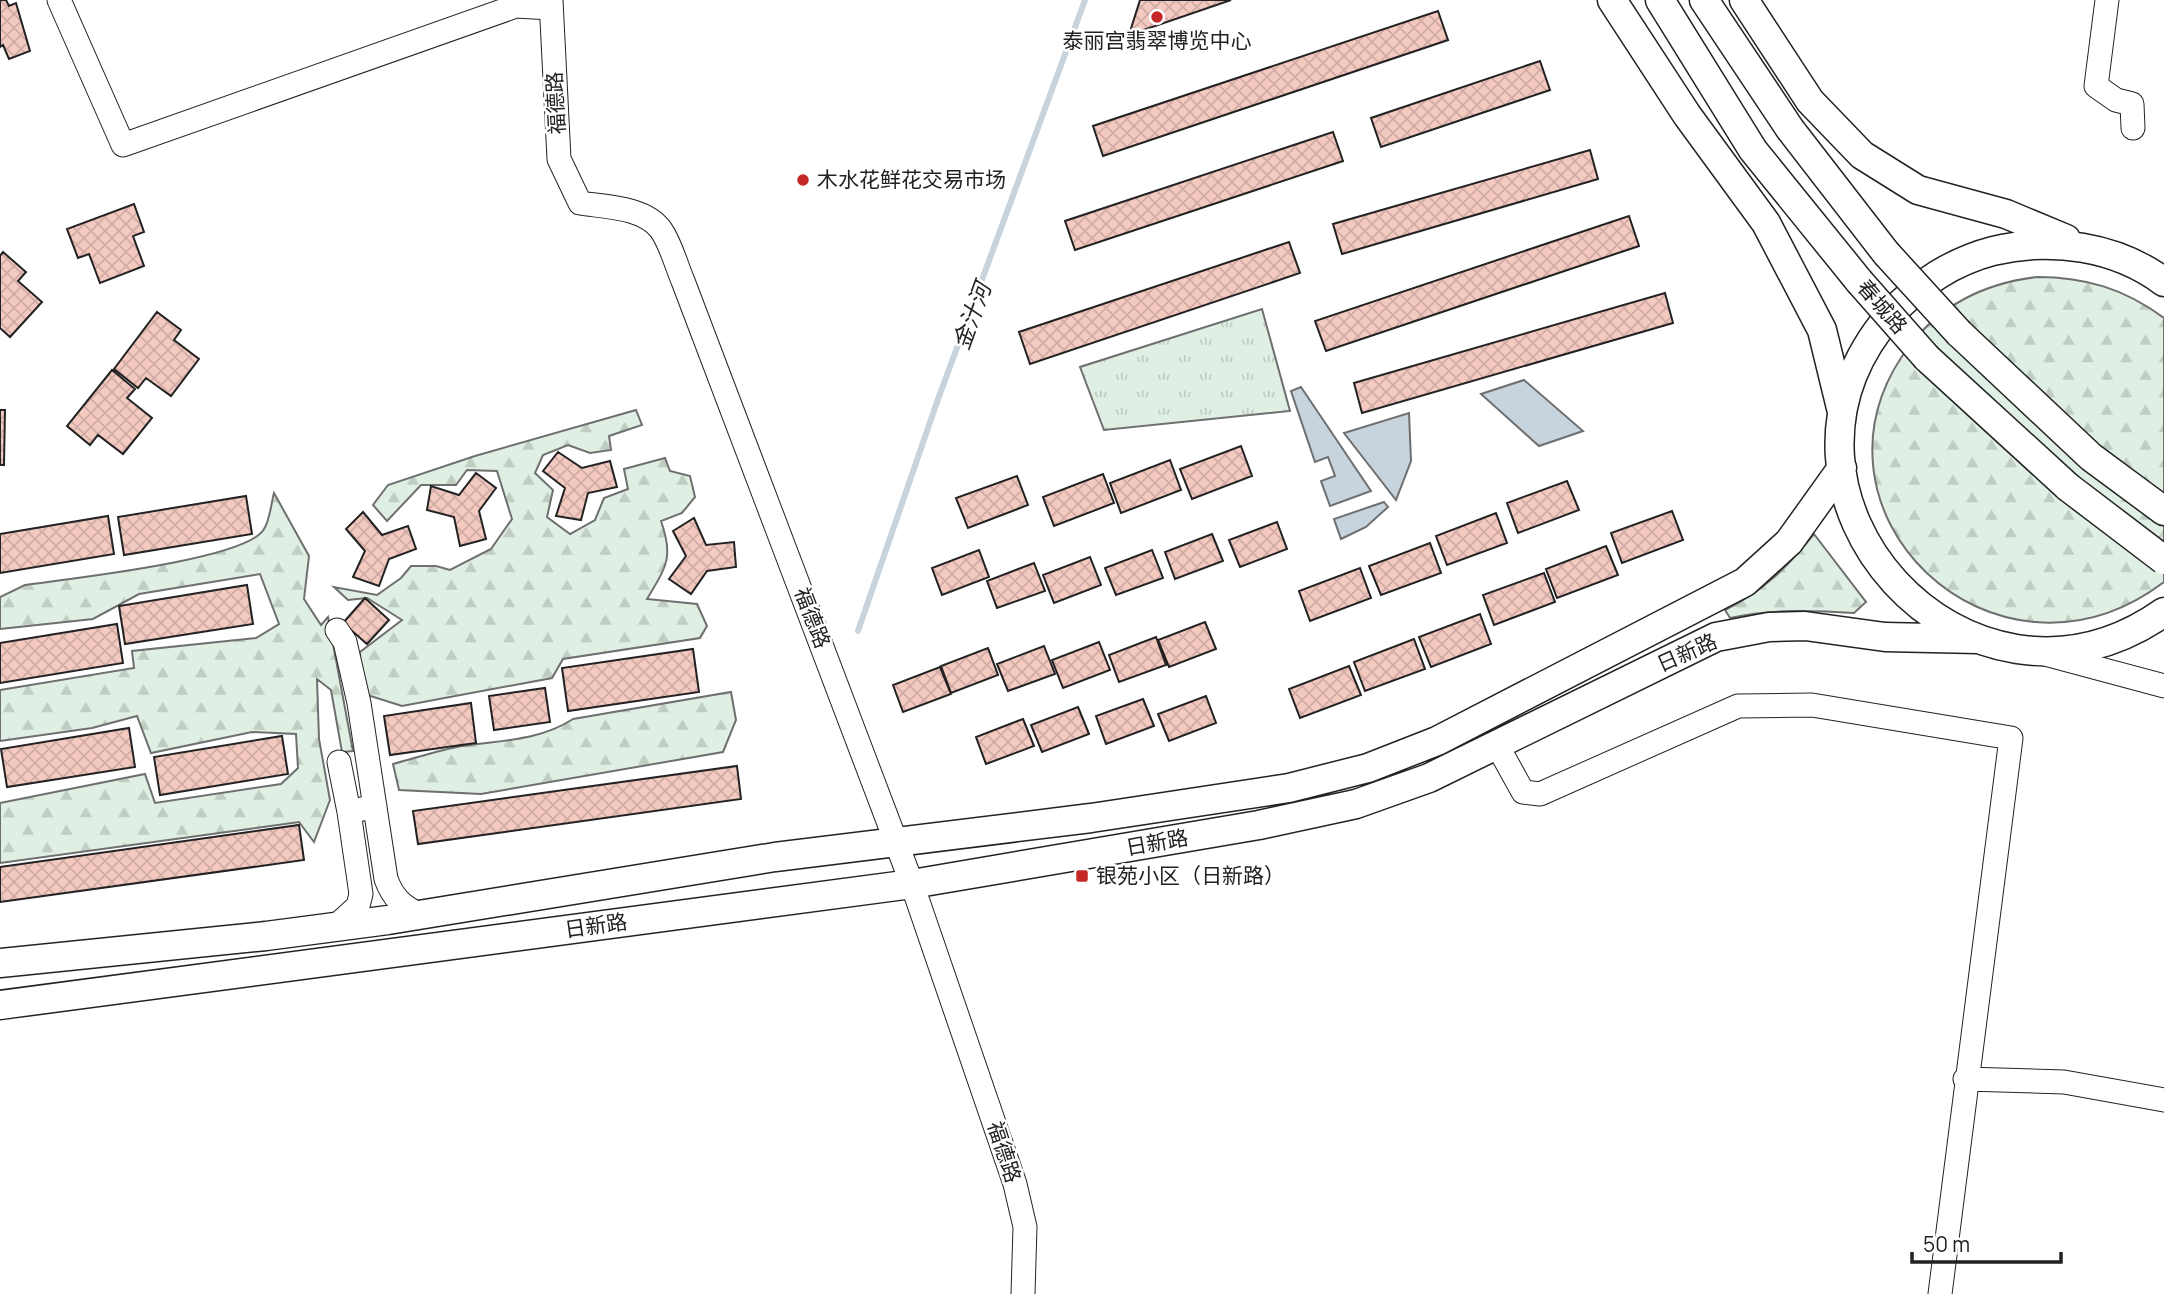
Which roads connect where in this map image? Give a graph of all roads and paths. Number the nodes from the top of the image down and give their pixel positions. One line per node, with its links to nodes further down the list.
1 (59, 0): 7 (street)
2 (1612, 0): 13 (main road)
3 (1660, 0): 16 (main road, 春城路, bridge)
4 (1704, 0): 15 (main road, 春城路, bridge)
5 (1744, 0): 9 (main road)
6 (2107, 0): 8 (street)
7 (551, 4): 26 (street, 福德路)
8 (2133, 128)
9 (2088, 248): 10 (main road); 13 (main road)
10 (2136, 265): 11 (main road); 12 (main road)
11 (2164, 267)
12 (2164, 282)
13 (1843, 418): 14 (main road)
14 (1842, 468): 19 (main road); 26 (main road, 日新路)
15 (2164, 511)
16 (2164, 560)
17 (2164, 612): 20 (main road)
18 (337, 629): 24 (street)
19 (1978, 639): 20 (main road); 22 (main road, 日新路)
20 (2028, 650): 21 (street)
21 (2164, 686)
22 (1497, 745): 27 (main road, 日新路); 36 (street)
23 (339, 762): 25 (street)
24 (375, 806): 25 (street); 28 (street)
25 (349, 812): 29 (street)
26 (897, 844): 27 (street, 福德路); 28 (main road, 日新路)
27 (912, 884): 32 (main road, 日新路); 38 (street, 福德路)
28 (420, 915): 29 (main road, 日新路)
29 (335, 927): 30 (main road, 日新路)
30 (266, 936): 31 (main road, 日新路); 33 (main road, 日新路)
31 (0, 963)
32 (219, 976): 34 (main road, 日新路); 35 (main road, 日新路)
33 (0, 981)
34 (0, 1005)
35 (0, 1023)
36 (1965, 1079): 37 (street); 39 (street)
37 (2164, 1100)
38 (1023, 1294)
39 (1940, 1294)

